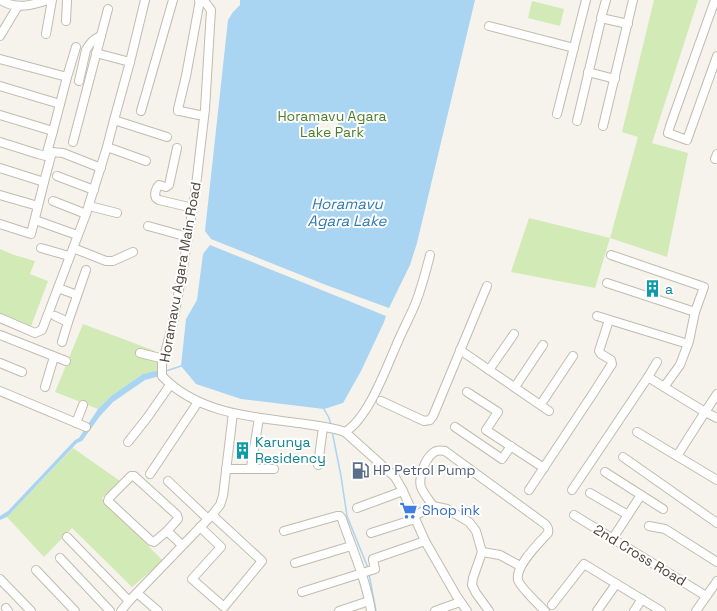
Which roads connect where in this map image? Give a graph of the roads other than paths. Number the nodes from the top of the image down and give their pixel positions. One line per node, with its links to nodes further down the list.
1 (52, 0): 18 (street)
2 (67, 0): 14 (street)
3 (145, 0): 26 (street)
4 (173, 0): 33 (street)
5 (200, 0): 36 (street); 57 (street, Horamavu Agara Main Road)
6 (586, 0): 22 (street)
7 (606, 0): 16 (street)
8 (633, 0): 16 (street)
9 (715, 0): 24 (street)
10 (3, 1): 12 (street)
11 (43, 1): 12 (street)
12 (18, 6): 19 (street)
13 (108, 9): 20 (street)
14 (66, 21)
15 (600, 24): 27 (street)
16 (628, 24): 29 (street)
17 (489, 26): 22 (street)
18 (46, 34)
19 (0, 36)
20 (101, 36): 23 (street); 30 (street)
21 (76, 47): 28 (street)
22 (574, 48): 34 (street)
23 (96, 53): 26 (street); 43 (street)
24 (717, 56)
25 (0, 59): 28 (street)
26 (130, 62): 37 (street)
27 (588, 72): 29 (street); 38 (street)
28 (67, 77): 32 (street)
29 (615, 79): 39 (street)
30 (79, 81)
31 (0, 86): 32 (street)
32 (60, 104): 40 (street)
33 (141, 111)
34 (557, 114)
35 (0, 115): 40 (street)
36 (199, 115)
37 (114, 120): 41 (street); 44 (street)
38 (577, 120)
39 (603, 126)
40 (53, 131): 46 (street)
41 (167, 138)
42 (0, 142): 46 (street)
43 (73, 142)
44 (107, 147): 47 (street); 49 (street)
45 (177, 148): 57 (street)
46 (49, 154): 49 (street); 51 (street)
47 (146, 161)
48 (0, 168): 51 (street)
49 (100, 168): 52 (street)
50 (57, 176): 52 (street)
51 (44, 182): 55 (street)
52 (94, 190): 56 (street)
53 (0, 194): 55 (street)
54 (53, 201): 59 (street)
55 (38, 206): 60 (street)
56 (89, 206): 58 (street); 59 (street)
57 (193, 208): 64 (street, Horamavu Agara Main Road)
58 (117, 213)
59 (86, 214): 63 (street)
60 (35, 220): 61 (street); 63 (street)
61 (0, 224)
62 (148, 226): 64 (street)
63 (77, 235): 66 (street)
64 (188, 237): 91 (street, Horamavu Agara Main Road)
65 (41, 248): 70 (street)
66 (73, 248): 67 (street); 70 (street)
67 (133, 252)
68 (430, 255): 118 (street)
69 (611, 255): 76 (street)
70 (70, 256): 74 (street)
71 (86, 270): 75 (street)
72 (607, 283): 76 (street)
73 (487, 286): 87 (street)
74 (58, 288): 75 (street); 79 (street)
75 (77, 295): 81 (street)
76 (695, 312): 85 (street)
77 (55, 316): 81 (street)
78 (597, 316): 80 (street)
79 (0, 318)
80 (609, 320): 85 (street); 126 (street)
81 (68, 322): 84 (street)
82 (514, 334): 95 (street)
83 (0, 335): 90 (street)
84 (62, 342)
85 (688, 344): 101 (street)
86 (543, 345): 100 (street)
87 (460, 350): 95 (street); 106 (street)
88 (140, 353): 91 (street)
89 (573, 356): 107 (street)
90 (54, 357): 92 (street); 99 (street)
91 (164, 359): 98 (street, Horamavu Agara Main Road)
92 (66, 361)
93 (657, 362): 97 (street)
94 (0, 363): 96 (street)
95 (489, 370): 100 (street)
96 (22, 372)
97 (648, 376): 101 (street); 134 (street)
98 (170, 385): 105 (street, Horamavu Agara Main Road); 120 (street)
99 (44, 387)
100 (515, 387): 107 (street)
101 (664, 387): 110 (street)
102 (0, 391): 114 (street)
103 (467, 392): 121 (street)
104 (717, 394): 110 (street)
105 (198, 402): 111 (street, Horamavu Agara Main Road); 130 (street)
106 (381, 402)
107 (541, 404): 109 (street)
108 (83, 405): 114 (street)
109 (550, 411)
110 (705, 412): 113 (street); 122 (street)
111 (234, 413): 112 (street, Horamavu Agara Main Road); 127 (street)
112 (259, 418): 116 (street, Horamavu Agara Main Road); 125 (street)
113 (717, 418)
114 (76, 423): 115 (street)
115 (86, 427)
116 (323, 427): 118 (street, Horamavu Agara Main Road); 124 (street)
117 (455, 427): 121 (street)
118 (341, 430): 135 (street)
119 (637, 432): 122 (street)
120 (128, 442)
121 (511, 446): 126 (street)
122 (677, 456): 131 (street)
123 (623, 457): 145 (street)
124 (318, 466)
125 (251, 467)
126 (544, 468): 133 (street)
127 (226, 469): 128 (street); 143 (street)
128 (274, 469)
129 (605, 472): 137 (street)
130 (150, 474)
131 (717, 480)
132 (168, 481): 143 (street)
133 (529, 490)
134 (572, 490)
135 (403, 491): 139 (street); 144 (street)
136 (590, 493): 141 (street)
137 (641, 495): 140 (street); 141 (street)
138 (433, 506): 144 (street); 156 (street); 160 (street)
139 (358, 508)
140 (663, 509)
141 (628, 515): 152 (street)
142 (574, 516): 152 (street, 2nd Cross Road)
143 (210, 517): 147 (street); 147 (street)
144 (414, 517): 150 (street); 153 (street)
145 (717, 523)
146 (649, 526): 158 (street)
147 (200, 527): 154 (street)
148 (167, 531): 148 (street); 154 (street)
149 (284, 531): 155 (street)
150 (371, 533)
151 (67, 537): 170 (street)
152 (613, 538): 168 (street, 2nd Cross Road)
153 (425, 541): 162 (street); 172 (street)
154 (182, 545): 167 (street)
155 (351, 546): 159 (street); 162 (street)
156 (482, 552): 160 (street); 183 (street)
157 (60, 558): 176 (street)
158 (717, 562)
159 (295, 563)
160 (520, 566): 184 (street)
161 (36, 570): 175 (street)
162 (366, 572): 166 (street); 171 (street)
163 (0, 579): 174 (street)
164 (717, 581): 168 (street)
165 (616, 584): 169 (street); 173 (street); 185 (street)
166 (302, 592)
167 (137, 594): 170 (street); 178 (street)
168 (706, 596): 188 (street)
169 (642, 599): 186 (street); 187 (street)
170 (129, 601): 177 (street)
171 (369, 602): 179 (street); 180 (street)
172 (460, 602): 181 (street); 182 (street)
173 (552, 605)
174 (31, 611)
175 (75, 611)
176 (110, 611)
177 (121, 611)
178 (158, 611)
179 (338, 611)
180 (371, 611)
181 (435, 611)
182 (467, 611)
183 (488, 611)
184 (545, 611)
185 (597, 611)
186 (634, 611)
187 (661, 611)
188 (696, 611)

